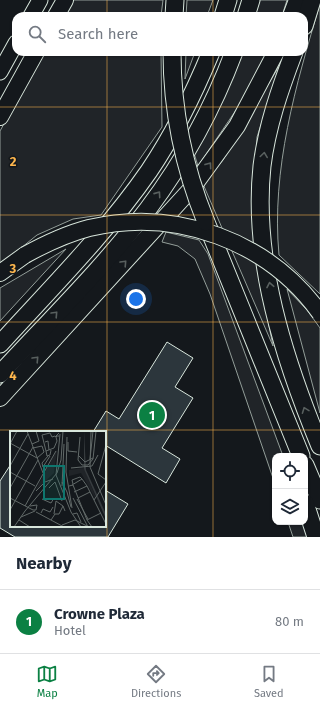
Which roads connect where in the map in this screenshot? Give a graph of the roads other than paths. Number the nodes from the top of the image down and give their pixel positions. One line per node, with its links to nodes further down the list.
1 (40, 0): 8 (main road)
2 (65, 0): 9 (highway)
3 (176, 0): 10 (highway)
4 (228, 0): 11 (highway)
5 (251, 0): 12 (highway)
6 (297, 0): 13 (highway)
7 (312, 0): 14 (highway)
8 (33, 12)
9 (58, 12)
10 (174, 12)
11 (224, 12)
12 (247, 12)
13 (292, 12)
14 (308, 13)
15 (12, 50): 22 (main road)
16 (34, 56): 23 (highway)
17 (172, 56): 29 (highway, bridge)
18 (209, 56): 26 (highway)
19 (232, 56): 27 (highway, one-way to 19)
20 (274, 56): 28 (highway, one-way to 20)
21 (293, 56): 30 (highway, one-way to 21)
22 (0, 72)
23 (0, 118)
24 (0, 273): 25 (highway, bridge)
25 (320, 313)
26 (0, 344)
27 (0, 374)
28 (0, 398)
29 (280, 407): 31 (highway); 32 (highway)
30 (320, 446)
31 (288, 453)
32 (300, 453)
33 (308, 472): 34 (highway)
34 (320, 500)
35 (308, 512): 36 (highway)
36 (316, 537)

